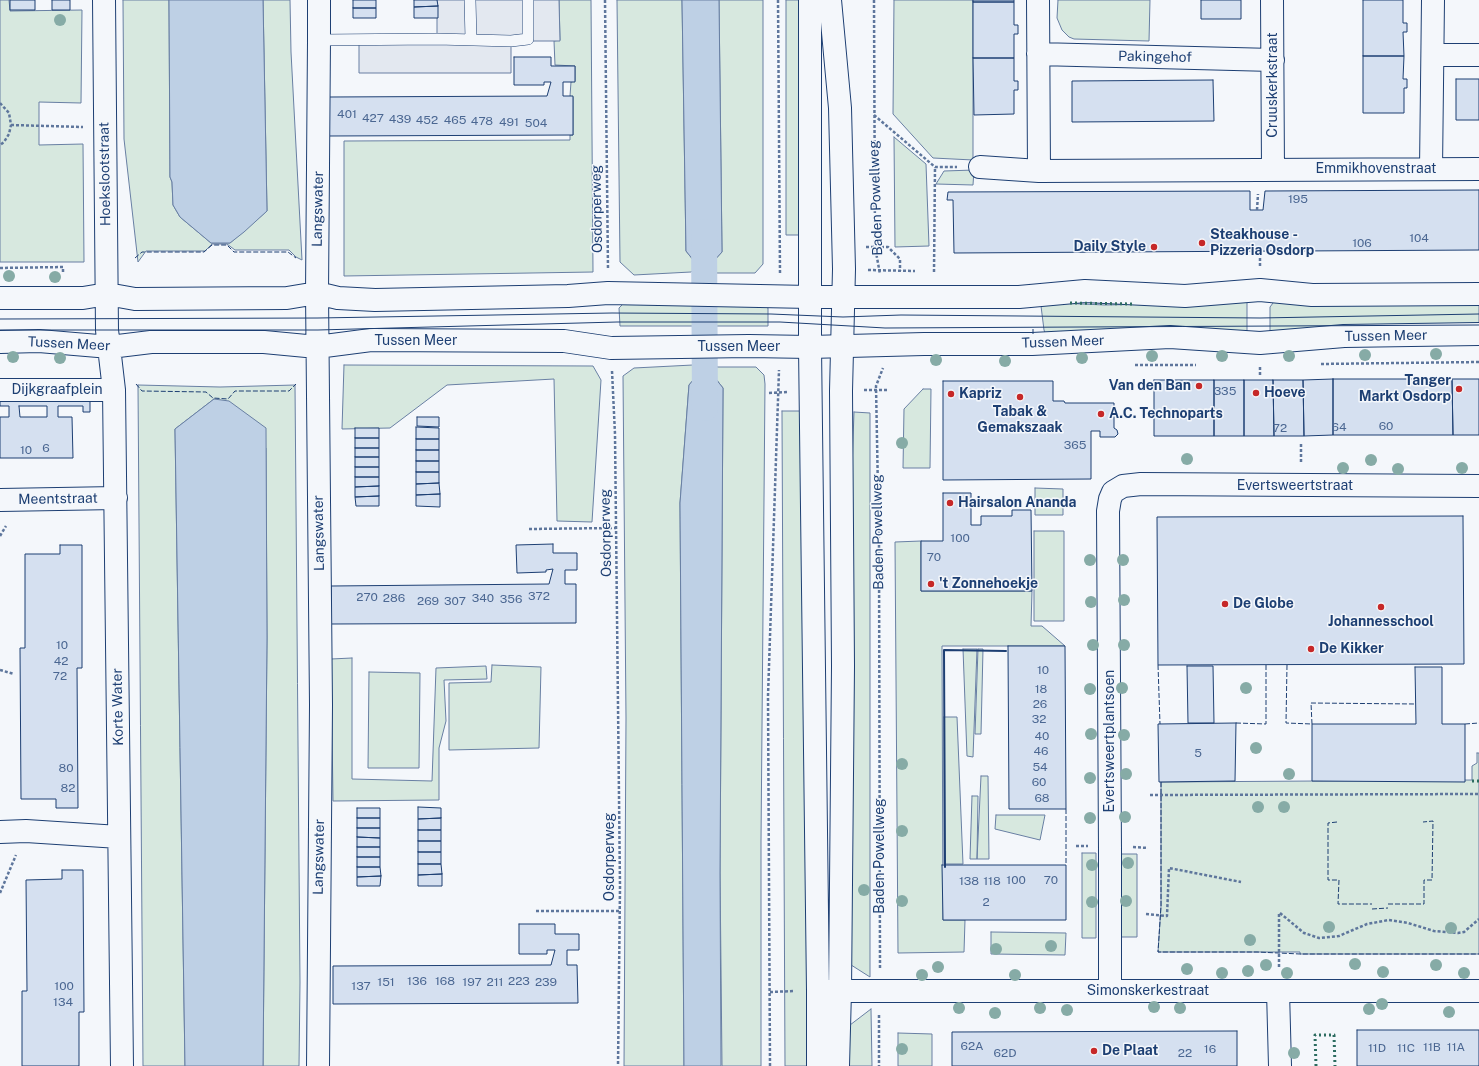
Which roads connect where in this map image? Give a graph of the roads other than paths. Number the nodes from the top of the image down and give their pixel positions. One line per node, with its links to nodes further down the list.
1 (104, 0): 22 (street, Hoekslootstraat)
2 (318, 0): 10 (street, Langswater)
3 (470, 0): 11 (lane)
4 (528, 0): 11 (lane)
5 (810, 0): 24 (street)
6 (830, 0): 25 (street)
7 (1038, 0): 12 (street)
8 (1272, 0): 15 (street, Cruuskerkstraat)
9 (1433, 0): 13 (street)
10 (319, 40): 11 (lane); 21 (street, Langswater)
11 (471, 40)
12 (1038, 54): 15 (street, Pakingehof); 20 (street)
13 (1434, 55): 14 (street); 17 (street)
14 (1479, 55)
15 (1273, 60): 19 (street, Cruuskerkstraat)
16 (980, 167): 20 (street)
17 (1431, 169): 18 (street, Emmikhovenstraat); 19 (street, Emmikhovenstraat)
18 (1479, 169)
19 (1273, 170): 20 (street)
20 (1039, 171)
21 (317, 293): 22 (street); 24 (street); 30 (street, Langswater)
22 (107, 294): 26 (street); 29 (street, Hoekslootstraat)
23 (1479, 294): 25 (street)
24 (810, 297): 25 (street); 32 (street)
25 (843, 297): 31 (street)
26 (0, 298)
27 (1479, 334): 31 (street, Tussen Meer)
28 (0, 342): 29 (street, Tussen Meer)
29 (110, 347): 30 (street, Tussen Meer); 34 (street, Korte Water)
30 (317, 347): 32 (street, Tussen Meer); 47 (street, Langswater)
31 (842, 347): 32 (street, Tussen Meer); 42 (street)
32 (810, 348): 41 (street)
33 (0, 390): 34 (street, Dijkgraafplein)
34 (114, 390): 37 (street, Korte Water)
35 (1479, 486): 36 (street, Evertsweertstraat)
36 (1113, 492): 43 (street, Evertsweertplantsoen)
37 (116, 498): 38 (street, Meentstraat); 40 (street, Korte Water)
38 (0, 500)
39 (0, 832): 40 (street)
40 (119, 837): 46 (street, Korte Water)
41 (818, 991): 42 (street, Simonskerkestraat); 48 (street)
42 (840, 991): 43 (street, Simonskerkestraat); 49 (street)
43 (1110, 991): 44 (street, Simonskerkestraat)
44 (1278, 991): 45 (street, Simonskerkestraat); 50 (street)
45 (1479, 991)
46 (122, 1066)
47 (318, 1066)
48 (818, 1066)
49 (838, 1066)
50 (1280, 1066)

